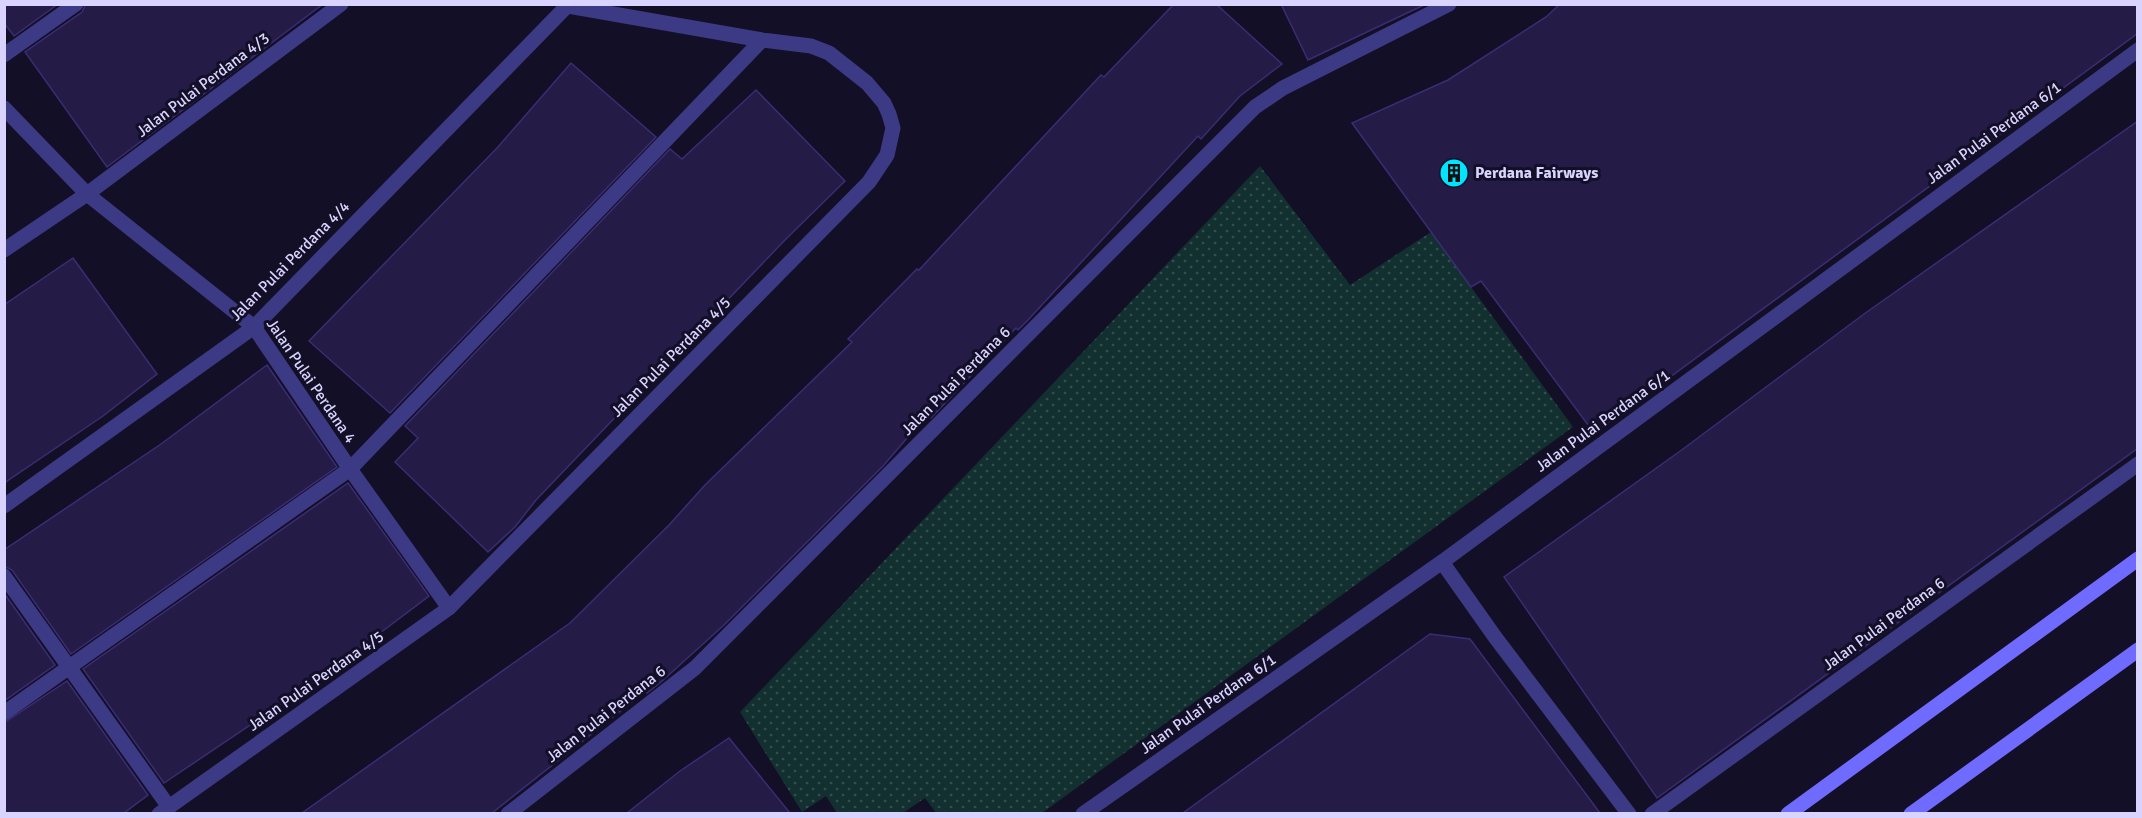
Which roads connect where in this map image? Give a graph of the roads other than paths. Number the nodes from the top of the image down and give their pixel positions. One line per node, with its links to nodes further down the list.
1 (76, 4): 7 (street)
2 (341, 4): 9 (street, Jalan Pulai Perdana 4/3)
3 (1449, 4): 23 (street, Jalan Pulai Perdana 6)
4 (569, 5): 5 (street, Jalan Pulai Perdana 4/5); 11 (street, Jalan Pulai Perdana 4/4)
5 (762, 40): 13 (street); 18 (street, Jalan Pulai Perdana 4/5)
6 (2138, 50): 16 (street, Jalan Pulai Perdana 6/1)
7 (4, 55)
8 (4, 108): 9 (street, Jalan Pulai Perdana 4)
9 (87, 194): 10 (street, Jalan Pulai Perdana 4/3); 11 (street, Jalan Pulai Perdana 4)
10 (4, 250)
11 (254, 327): 13 (street, Jalan Pulai Perdana 4); 14 (street, Jalan Pulai Perdana 4/4)
12 (2138, 464): 26 (street, Jalan Pulai Perdana 6)
13 (350, 469): 18 (street, Jalan Pulai Perdana 4); 20 (street)
14 (4, 506)
15 (2138, 559): 27 (street)
16 (1442, 562): 24 (street, Jalan Pulai Perdana 6/1); 25 (street)
17 (4, 576): 20 (street)
18 (449, 608): 22 (street, Jalan Pulai Perdana 4/5)
19 (2138, 650): 28 (street)
20 (69, 666): 21 (street); 22 (street)
21 (4, 713)
22 (164, 810)
23 (508, 813)
24 (1083, 813)
25 (1629, 813)
26 (1652, 813)
27 (1788, 813)
28 (1911, 813)

